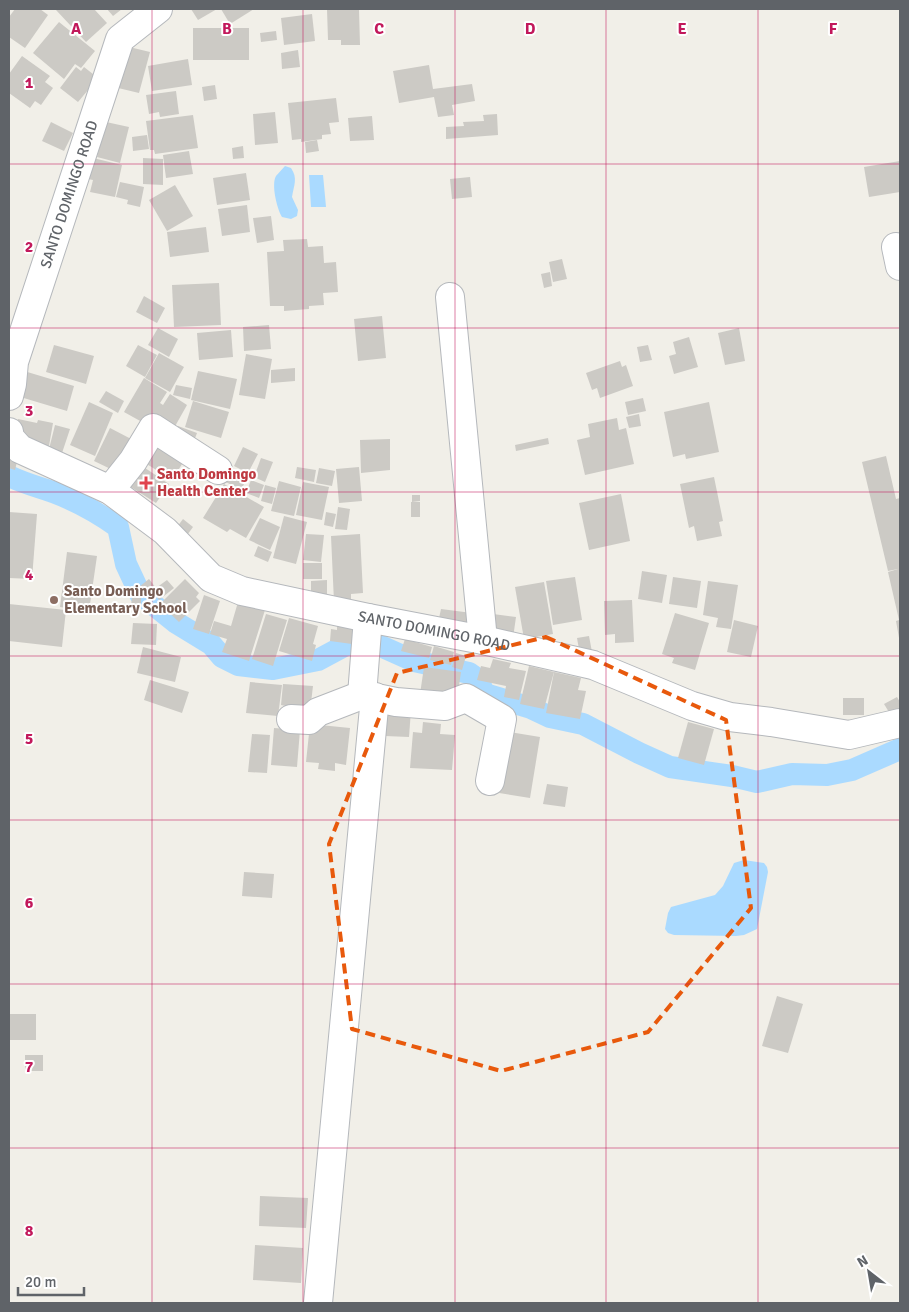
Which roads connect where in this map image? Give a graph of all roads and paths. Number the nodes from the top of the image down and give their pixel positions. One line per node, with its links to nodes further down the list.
1 (158, 9): 3 (street, SANTO DOMINGO ROAD)
2 (450, 297): 8 (street)
3 (10, 388)
4 (9, 432): 6 (street, SANTO DOMINGO ROAD)
5 (218, 470): 6 (street)
6 (110, 490): 7 (street, SANTO DOMINGO ROAD)
7 (367, 635): 8 (street, SANTO DOMINGO ROAD); 9 (street)
8 (483, 640): 11 (street, SANTO DOMINGO ROAD)
9 (369, 696): 10 (street); 12 (street); 13 (street)
10 (291, 719)
11 (900, 723)
12 (490, 781)
13 (318, 1303)

